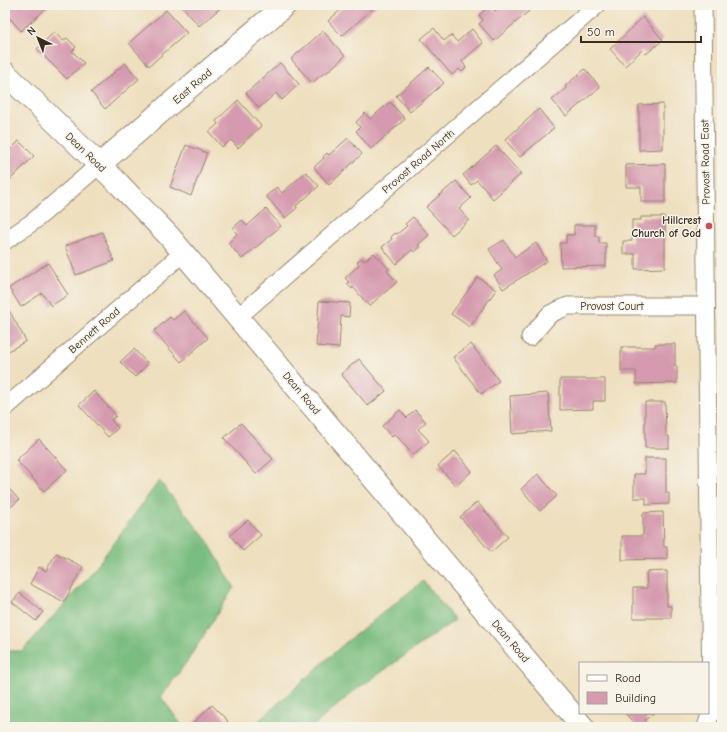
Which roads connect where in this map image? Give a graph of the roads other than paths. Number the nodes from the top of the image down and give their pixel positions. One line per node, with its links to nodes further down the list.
1 (285, 5): 5 (main road, East Road)
2 (597, 5): 9 (street, Provost Road North)
3 (703, 5): 8 (street, Provost Road East)
4 (5, 73): 5 (main road, Dean Road)
5 (99, 165): 6 (street); 7 (main road, Dean Road)
6 (5, 241)
7 (183, 253): 9 (main road, Dean Road); 11 (street, Bennett Road)
8 (707, 306): 10 (street, Provost Court); 12 (street, Provost Road East)
9 (238, 317): 13 (main road, Dean Road)
10 (530, 337)
11 (5, 408)
12 (715, 458): 14 (street, Provost Road East)
13 (584, 727)
14 (706, 727)

